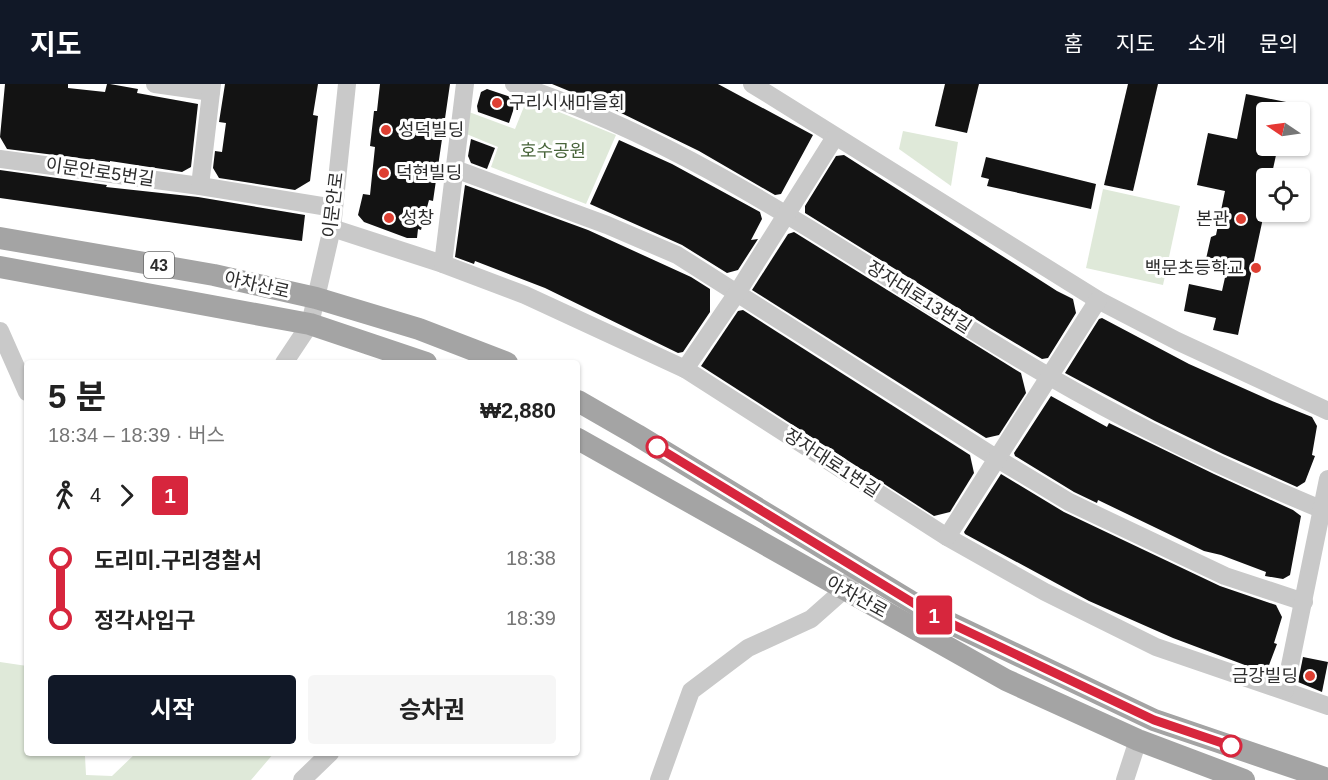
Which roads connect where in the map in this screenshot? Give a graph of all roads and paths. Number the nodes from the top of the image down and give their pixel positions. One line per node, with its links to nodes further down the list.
1 (155, 84): 6 (street)
2 (346, 84): 11 (street, 이문안로)
3 (465, 84): 9 (street)
4 (514, 84): 12 (street, 장자대로13번길)
5 (752, 84): 7 (street)
6 (211, 88): 10 (street)
7 (835, 137): 12 (street); 19 (street)
8 (0, 159): 10 (street, 이문안로5번길)
9 (455, 170): 15 (street); 17 (street)
10 (200, 186): 11 (street, 이문안로5번길)
11 (334, 208): 13 (street, 이문안로)
12 (786, 214): 17 (street); 26 (street, 장자대로13번길)
13 (332, 228): 15 (street, 장자대로1번길); 18 (street, 이문안로)
14 (0, 238): 18 (main road, 아차산로 / 43)
15 (443, 264): 25 (street, 장자대로1번길)
16 (0, 267): 20 (main road, 아차산로 / 43)
17 (737, 293): 25 (street); 31 (street)
18 (316, 298): 20 (street, 이문안로); 24 (main road, 아차산로 / 43)
19 (1098, 300): 26 (street); 29 (street)
20 (310, 324): 22 (street); 23 (main road, 아차산로 / 43)
21 (0, 331): 27 (street)
22 (286, 360)
23 (417, 360)
24 (499, 360)
25 (685, 369): 34 (street, 장자대로1번길)
26 (1049, 377): 31 (street); 33 (street, 장자대로13번길)
27 (24, 385)
28 (580, 402): 35 (main road, 아차산로)
29 (1328, 411)
30 (580, 440): 36 (main road, 아차산로)
31 (996, 458): 34 (street); 37 (street)
32 (1328, 479): 33 (street)
33 (1323, 510): 37 (street)
34 (947, 537): 38 (street, 장자대로1번길)
35 (856, 568): 36 (street); 42 (main road, 아차산로)
36 (844, 589): 40 (main road, 아차산로); 44 (street)
37 (1304, 602): 38 (street)
38 (1285, 690): 39 (street, 장자대로1번길)
39 (1328, 706)
40 (1138, 740): 45 (street); 46 (main road, 아차산로)
41 (327, 756): 43 (street)
42 (1328, 779)
43 (302, 780)
44 (659, 780)
45 (1125, 780)
46 (1244, 780)

